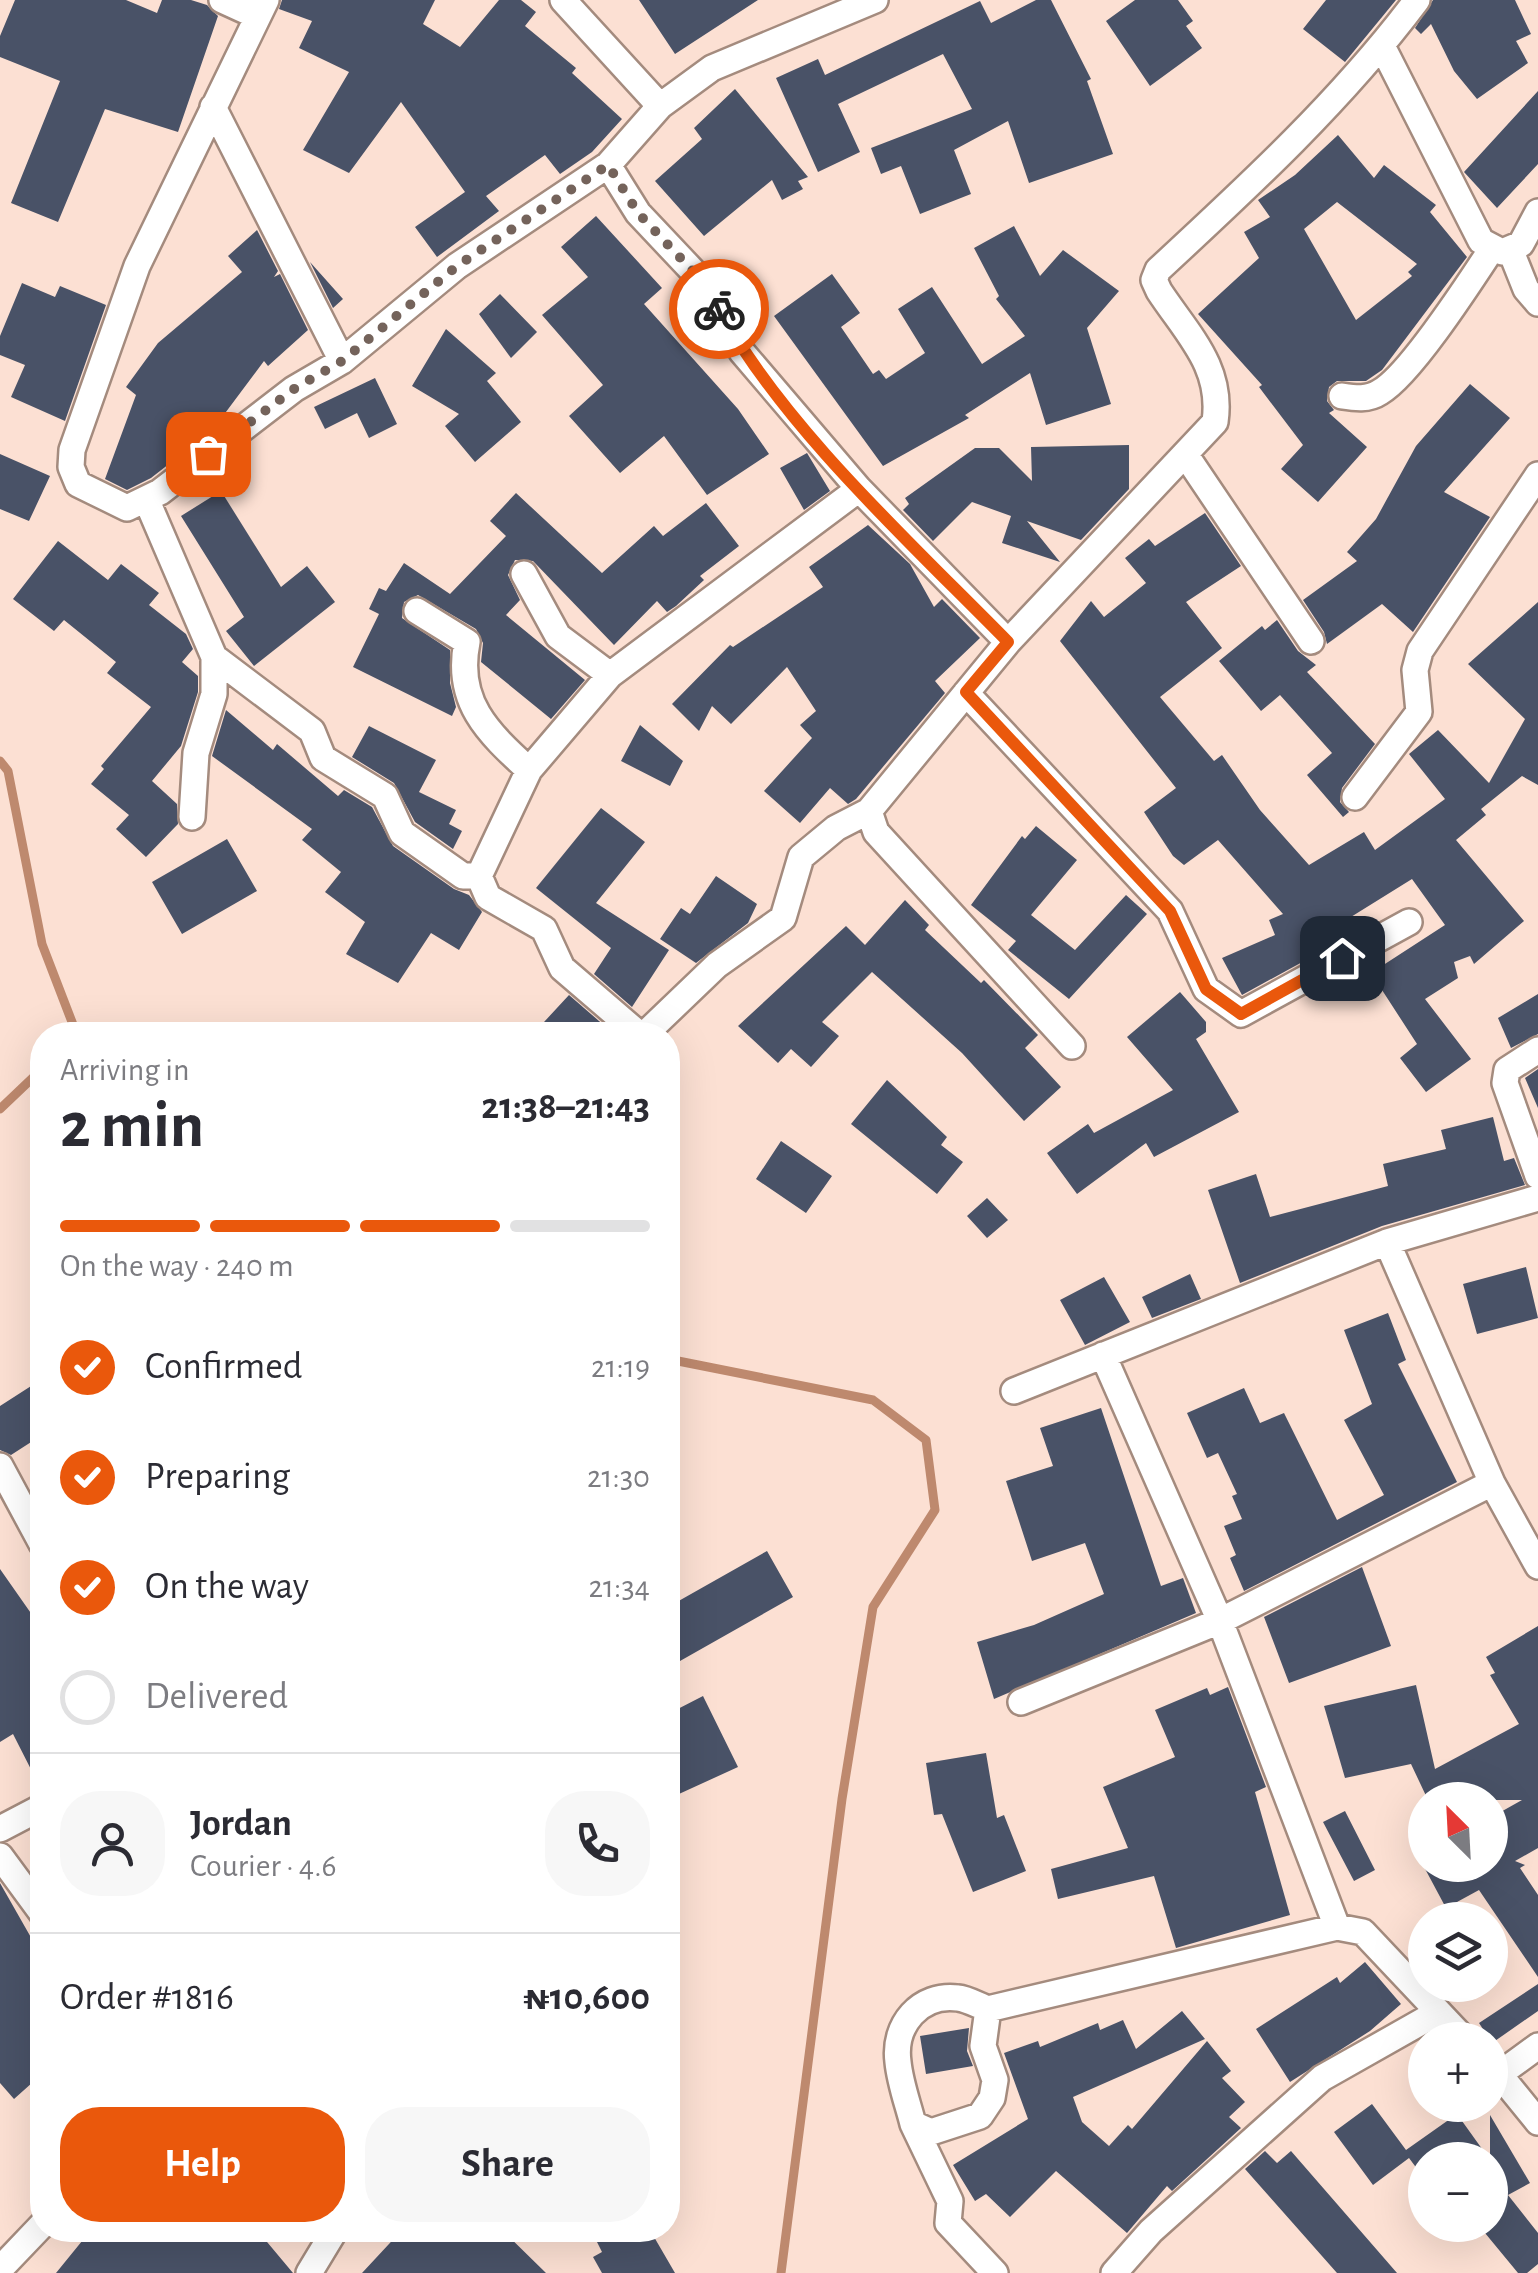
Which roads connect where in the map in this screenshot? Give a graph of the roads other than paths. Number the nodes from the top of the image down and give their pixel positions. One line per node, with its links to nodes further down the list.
1 (222, 0): 5 (street)
2 (563, 0): 7 (street)
3 (875, 0): 7 (street)
4 (1417, 0): 6 (street)
5 (261, 8): 8 (street)
6 (1382, 46): 11 (street); 15 (street)
7 (660, 106): 9 (street)
8 (213, 107): 13 (street); 18 (street)
9 (608, 165): 13 (street); 17 (street)
10 (1538, 212): 11 (street)
11 (1500, 249): 12 (street); 14 (street)
12 (1538, 303)
13 (342, 361): 18 (street)
14 (1342, 396)
15 (1185, 454): 21 (street); 22 (street)
16 (1538, 475): 27 (street)
17 (859, 489): 21 (street); 24 (street)
18 (147, 501): 23 (street)
19 (524, 574): 24 (street)
20 (417, 611): 26 (street)
21 (1008, 642): 25 (street)
22 (1310, 642)
23 (214, 656): 29 (street); 30 (street)
24 (610, 675): 26 (street)
25 (966, 692): 28 (street); 31 (street)
26 (530, 770): 30 (street)
27 (1354, 797)
28 (869, 811): 33 (street); 34 (street)
29 (192, 817)
30 (479, 876): 32 (street)
31 (1408, 922)
32 (626, 1022)
33 (656, 1022)
34 (1072, 1046)
35 (1538, 1050): 36 (street)
36 (1538, 1176)
37 (1538, 1198): 38 (street)
38 (1387, 1242): 39 (street); 42 (street)
39 (1103, 1356): 40 (street); 45 (street)
40 (1014, 1390)
41 (0, 1466): 43 (street)
42 (1492, 1483): 44 (street); 45 (street)
43 (30, 1522)
44 (1538, 1566)
45 (1220, 1621): 46 (street); 51 (street)
46 (1021, 1702)
47 (30, 1813): 48 (street)
48 (0, 1829)
49 (0, 1856): 50 (street)
50 (30, 1897)
51 (1337, 1927): 52 (street); 53 (street)
52 (988, 2009): 59 (street); 59 (street)
53 (1436, 2013): 54 (street); 65 (street)
54 (1446, 2022)
55 (1538, 2046): 56 (street)
56 (1508, 2061)
57 (1508, 2084): 58 (street)
58 (1538, 2122)
59 (914, 2124): 64 (street)
60 (30, 2237): 62 (street)
61 (328, 2242): 63 (street)
62 (0, 2269)
63 (308, 2273)
64 (995, 2273)
65 (1114, 2273)

